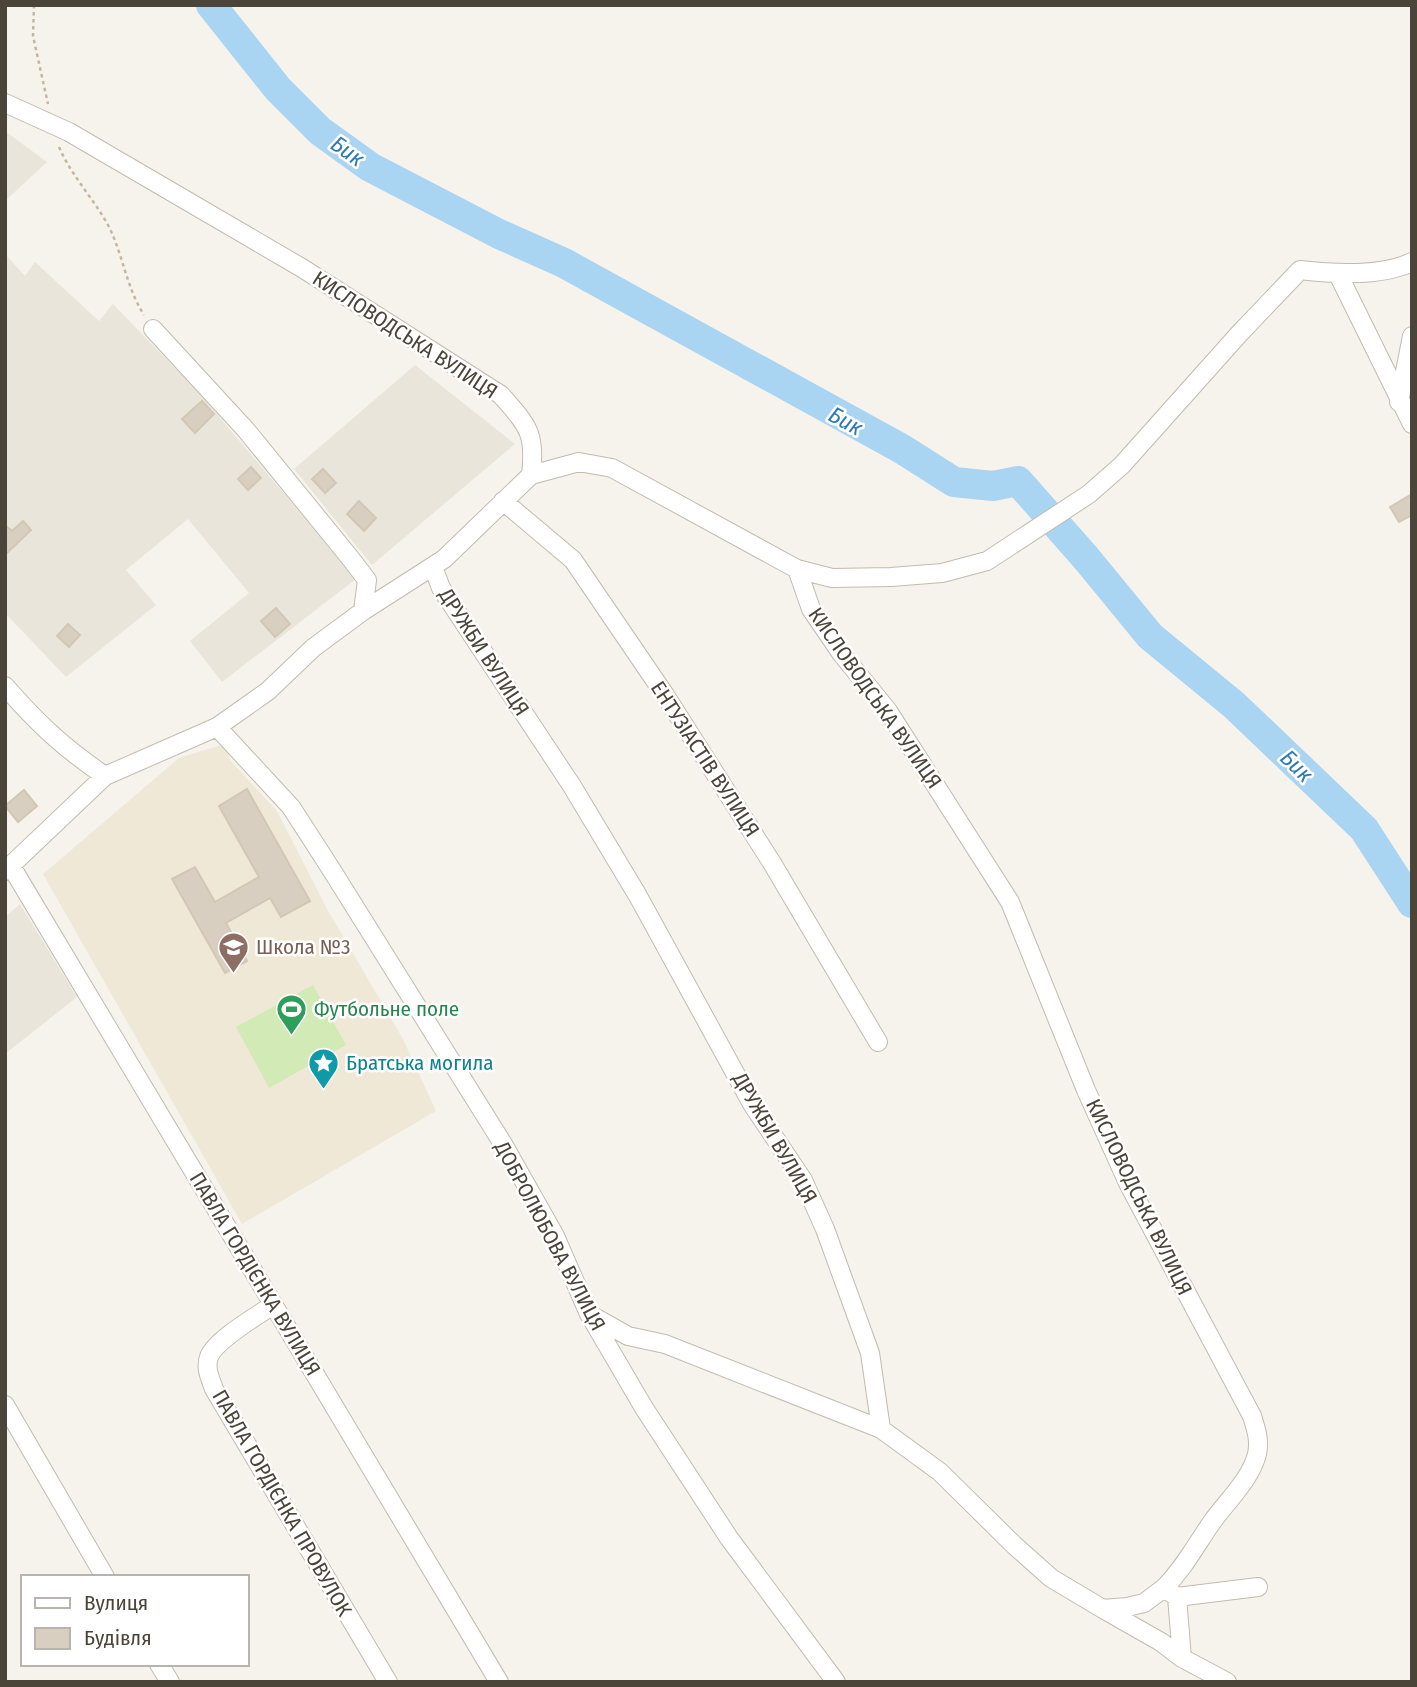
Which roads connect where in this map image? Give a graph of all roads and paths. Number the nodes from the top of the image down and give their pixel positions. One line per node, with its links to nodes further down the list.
1 (34, 5): 3 (path)
2 (5, 103): 3 (street, КИСЛОВОДСЬКА ВУЛИЦЯ)
3 (49, 123): 6 (path); 10 (street, КИСЛОВОДСЬКА ВУЛИЦЯ)
4 (1412, 262): 5 (street)
5 (1338, 274): 8 (street); 13 (street)
6 (153, 329): 14 (street)
7 (1412, 336): 8 (street)
8 (1399, 402): 9 (street)
9 (1412, 424)
10 (531, 475): 11 (street); 13 (street)
11 (503, 501): 12 (street); 19 (street, ЕНТУЗІАСТІВ ВУЛИЦЯ)
12 (433, 567): 14 (street); 23 (street, ДРУЖБИ ВУЛИЦЯ)
13 (797, 569): 26 (street, КИСЛОВОДСЬКА ВУЛИЦЯ)
14 (363, 611): 16 (street)
15 (5, 686): 17 (street)
16 (216, 727): 17 (street); 21 (street, ДОБРОЛЮБОВА ВУЛИЦЯ)
17 (105, 776): 18 (street)
18 (8, 869): 20 (street, ПАВЛА ГОРДІЄНКА ВУЛИЦЯ)
19 (878, 1042)
20 (273, 1305): 31 (street, ПАВЛА ГОРДІЄНКА ПРОВУЛОК); 32 (street, ПАВЛА ГОРДІЄНКА ВУЛИЦЯ)
21 (589, 1314): 23 (street); 33 (street, ДОБРОЛЮБОВА ВУЛИЦЯ)
22 (5, 1405): 24 (street)
23 (881, 1429): 27 (street)
24 (104, 1575)
25 (1258, 1587): 26 (street)
26 (1170, 1592): 27 (street); 28 (street)
27 (1103, 1609): 28 (street)
28 (1182, 1658): 34 (street)
29 (160, 1666): 30 (street)
30 (170, 1682)
31 (388, 1682)
32 (499, 1682)
33 (835, 1682)
34 (1227, 1682)

